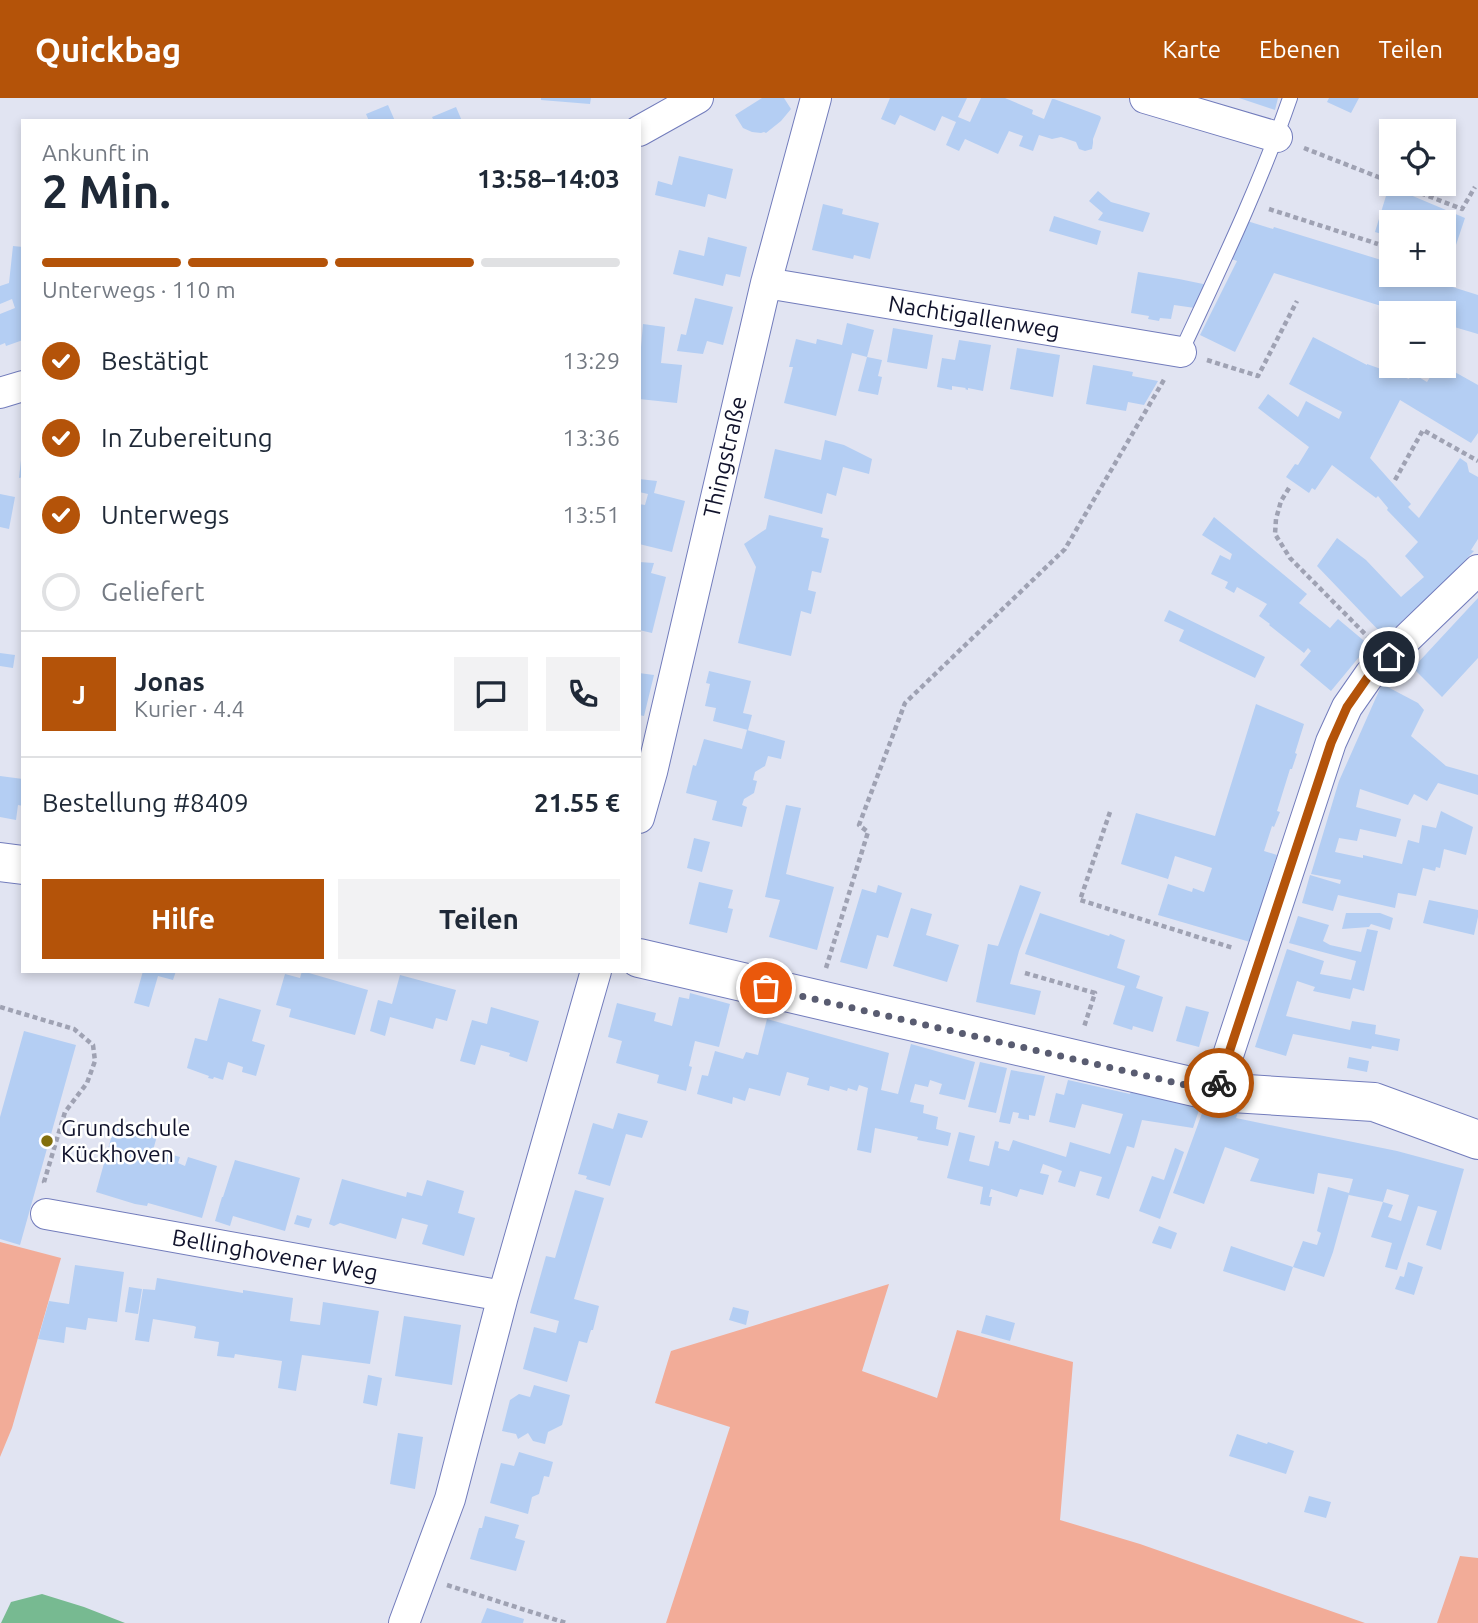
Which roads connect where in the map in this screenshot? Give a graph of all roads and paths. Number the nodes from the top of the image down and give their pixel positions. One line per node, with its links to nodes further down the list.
1 (698, 98): 5 (street)
2 (816, 98): 12 (street, Thingstraße)
3 (1145, 98): 6 (street)
4 (1290, 98): 6 (lane)
5 (641, 130)
6 (1277, 137): 7 (path); 10 (lane)
7 (1379, 177)
8 (1475, 187): 9 (path)
9 (1428, 196)
10 (1248, 202): 11 (path); 14 (lane)
11 (1378, 244)
12 (766, 283): 14 (street, Nachtigallenweg); 22 (street, Thingstraße)
13 (1297, 301): 14 (path)
14 (1181, 352): 31 (path)
15 (21, 387): 16 (street)
16 (0, 393)
17 (1478, 461): 18 (path)
18 (1395, 480)
19 (1289, 488): 21 (path)
20 (1478, 570): 21 (street)
21 (1389, 657): 27 (street)
22 (645, 771): 23 (street, Thingstraße)
23 (641, 802)
24 (1110, 812): 27 (path)
25 (0, 862): 26 (street)
26 (21, 865)
27 (1261, 957): 34 (street)
28 (641, 958): 31 (street)
29 (595, 973): 37 (street)
30 (1025, 973): 33 (path)
31 (816, 999): 33 (street)
32 (0, 1007): 36 (path)
33 (1074, 1058): 34 (street)
34 (1216, 1092): 35 (street)
35 (1478, 1140)
36 (46, 1214): 37 (street, Bellinghovener Weg)
37 (503, 1296): 38 (street)
38 (422, 1576): 39 (street); 40 (path)
39 (404, 1623)
40 (566, 1623)

